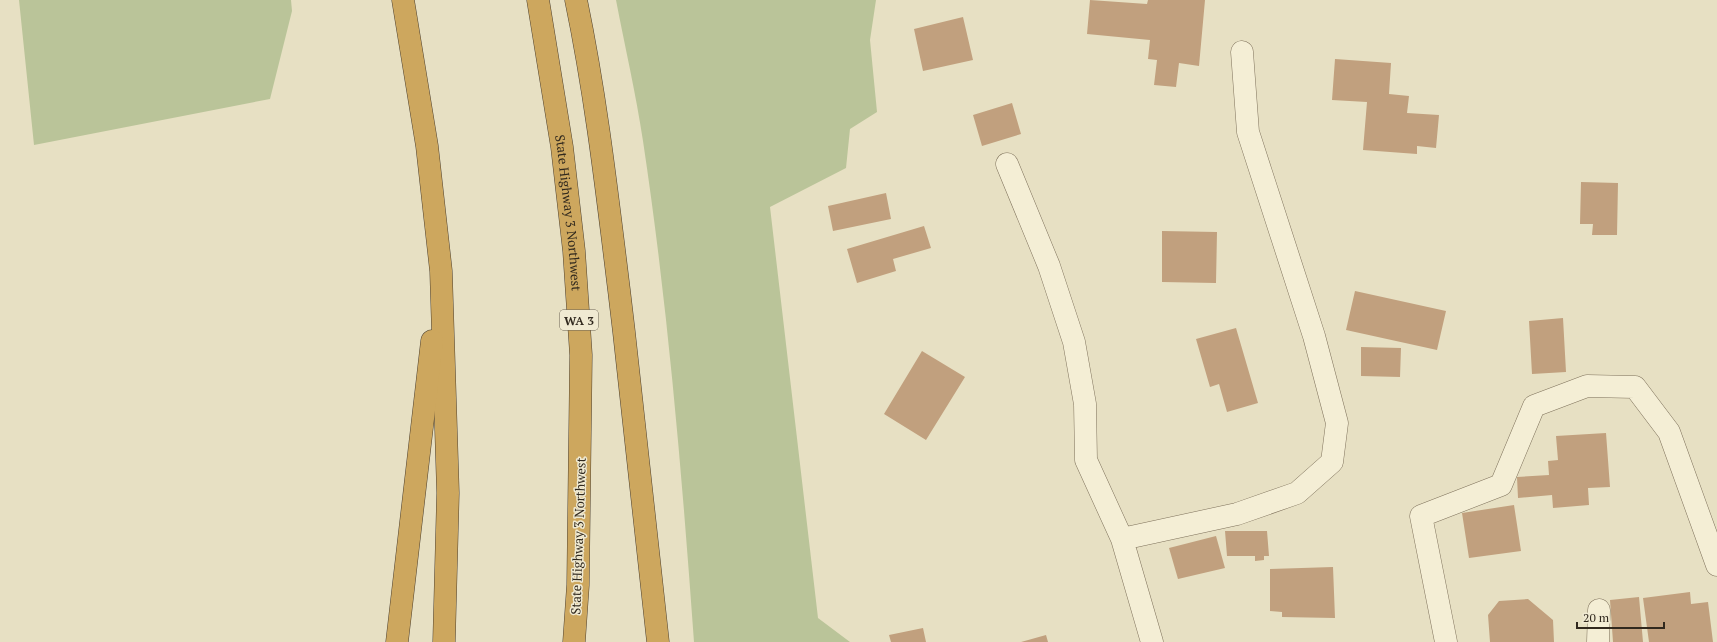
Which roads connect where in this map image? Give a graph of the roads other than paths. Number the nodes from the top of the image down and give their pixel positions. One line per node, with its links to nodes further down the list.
1 (403, 0): 6 (highway)
2 (538, 0): 12 (highway, State Highway 3 Northwest / WA 3)
3 (576, 0): 13 (highway)
4 (1242, 52): 7 (street)
5 (1007, 164): 7 (street)
6 (441, 271): 10 (highway); 11 (highway)
7 (1122, 539): 14 (street)
8 (1717, 565): 15 (street)
9 (1599, 610): 16 (street)
10 (396, 642)
11 (444, 642)
12 (574, 642)
13 (658, 642)
14 (1152, 642)
15 (1446, 642)
16 (1598, 642)

